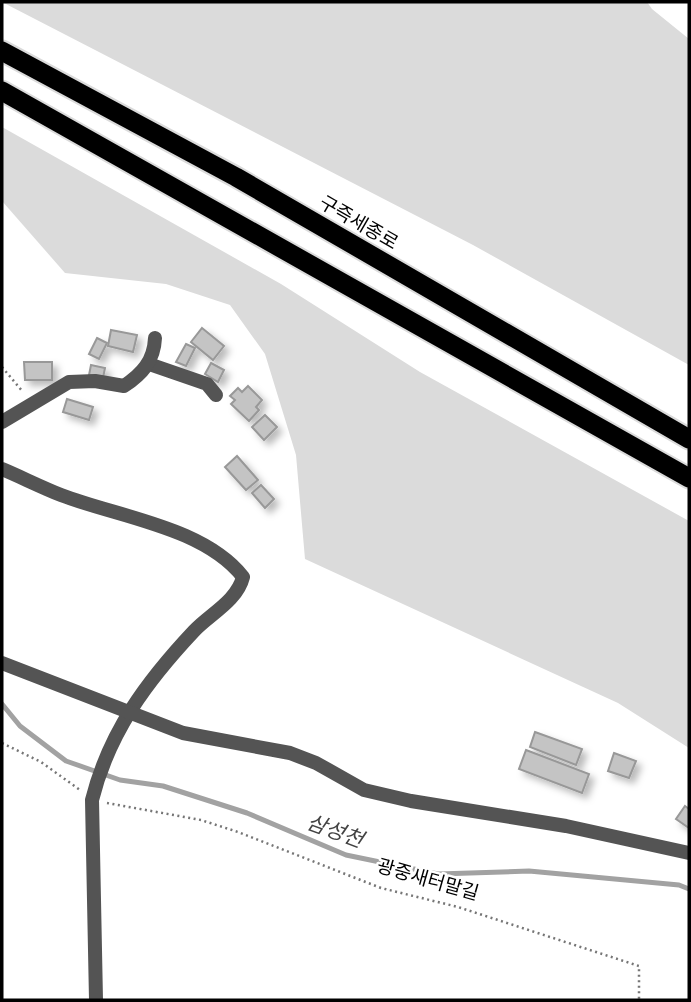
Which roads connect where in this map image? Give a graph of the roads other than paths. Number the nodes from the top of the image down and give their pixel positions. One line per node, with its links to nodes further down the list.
1 (2, 51): 7 (highway, 구즉세종로)
2 (2, 91): 9 (highway)
3 (155, 338): 4 (street)
4 (149, 364): 5 (street); 6 (street)
5 (216, 395)
6 (2, 422)
7 (689, 439)
8 (2, 468): 11 (street)
9 (689, 478)
10 (2, 663): 11 (street)
11 (127, 713): 12 (street); 13 (street)
12 (689, 853)
13 (96, 1000)

